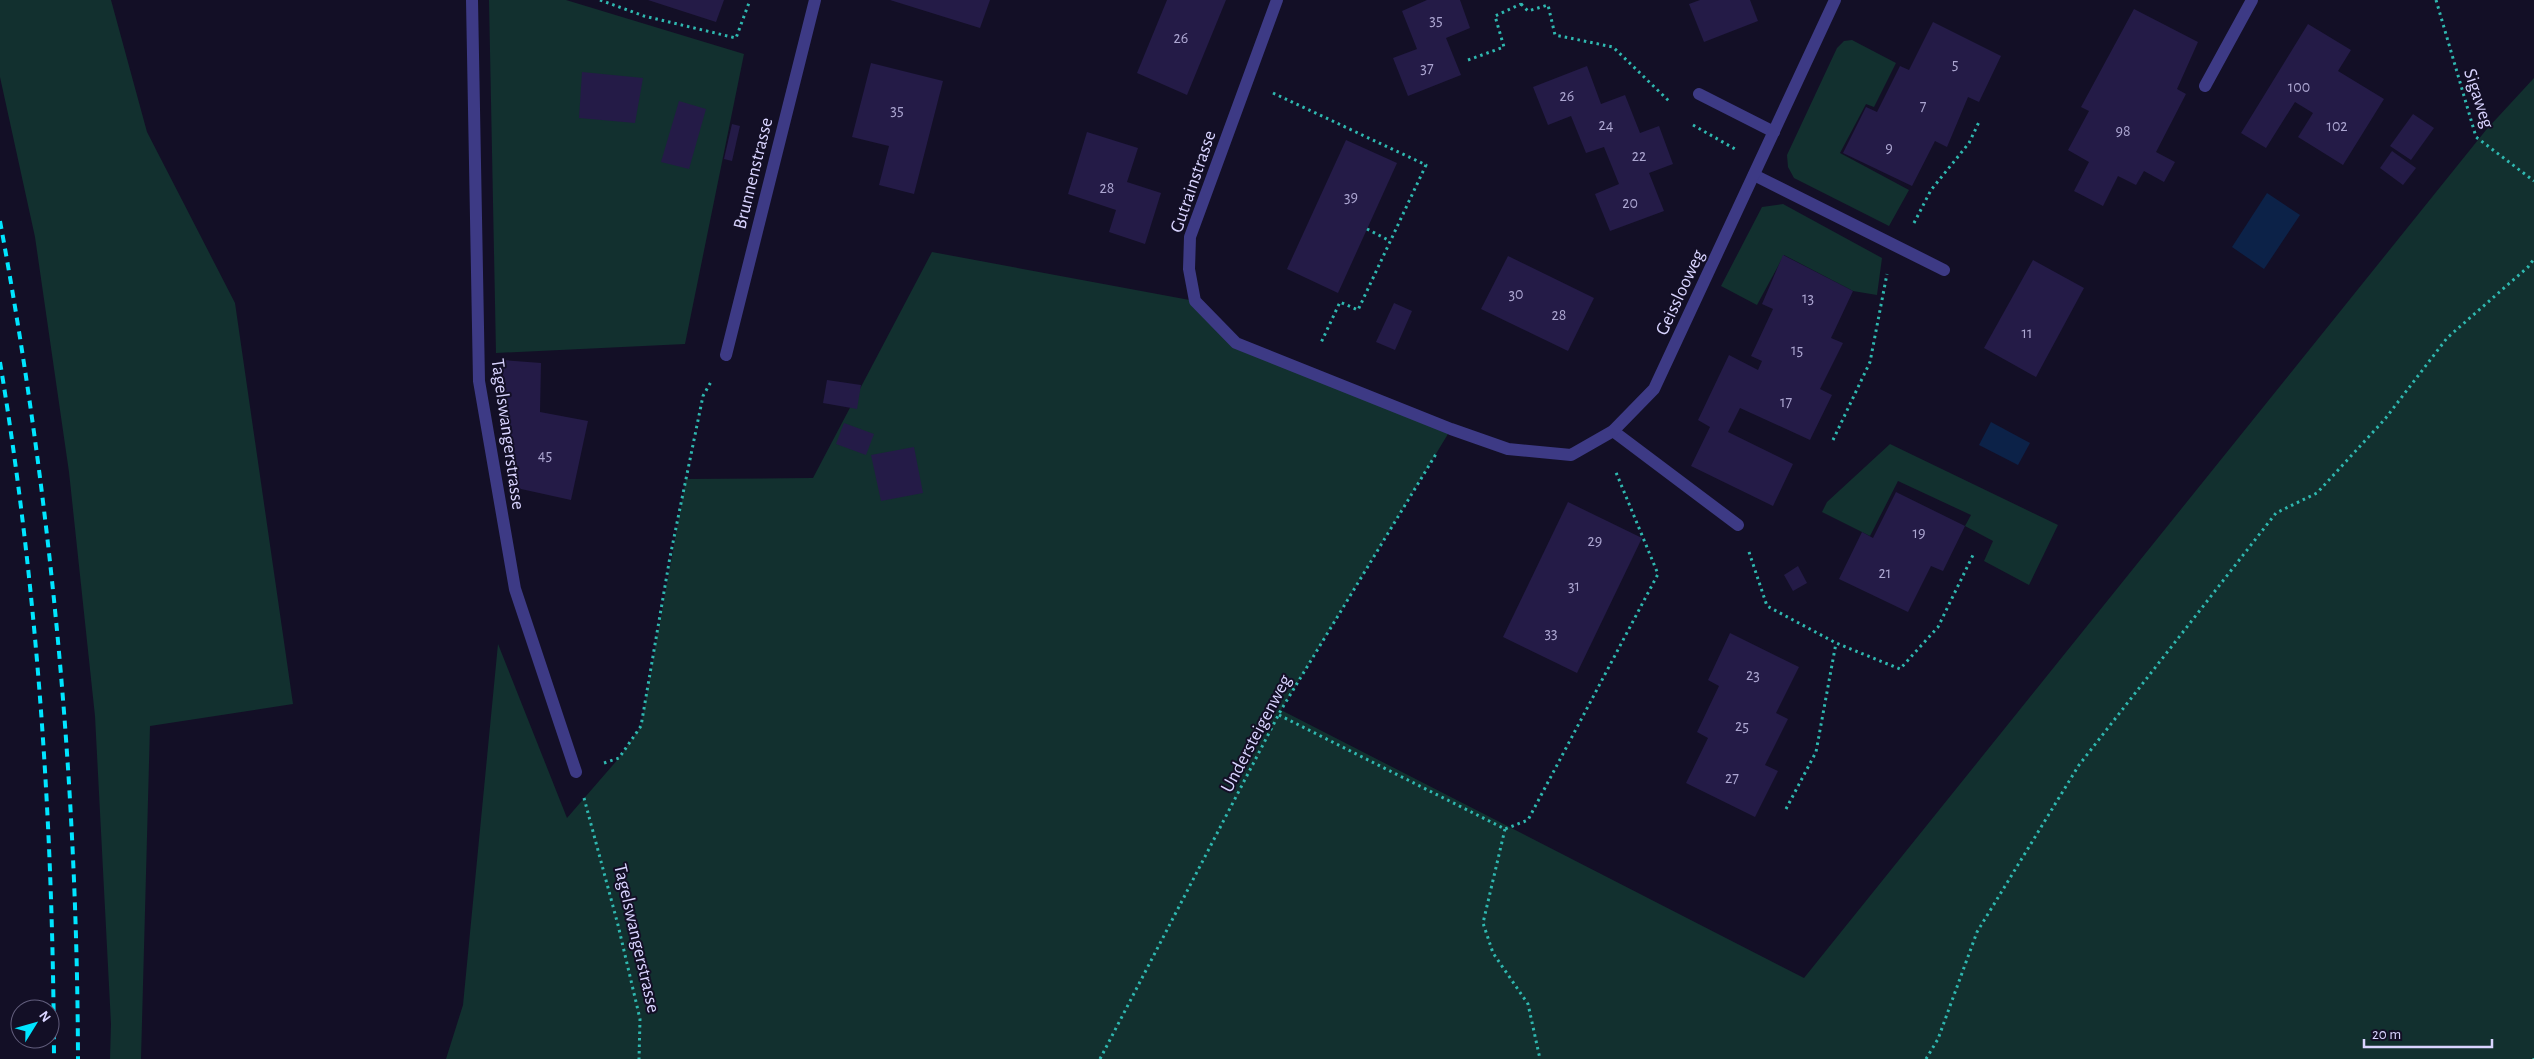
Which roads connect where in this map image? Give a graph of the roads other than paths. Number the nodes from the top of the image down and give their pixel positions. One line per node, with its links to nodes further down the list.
1 (472, 0): 15 (street, Tagelswangerstrasse)
2 (815, 0): 11 (street, Brunnenstrasse)
3 (1277, 0): 12 (street, Gutrainstrasse)
4 (1835, 0): 8 (street, Geisslooweg)
5 (2252, 0): 6 (street)
6 (2205, 86)
7 (1699, 94): 8 (street)
8 (1774, 132): 9 (street, Geisslooweg)
9 (1754, 175): 10 (street); 13 (street, Geisslooweg)
10 (1944, 270)
11 (726, 355)
12 (1451, 429): 13 (street, Geisslooweg)
13 (1613, 431): 14 (street)
14 (1738, 525)
15 (576, 772)

